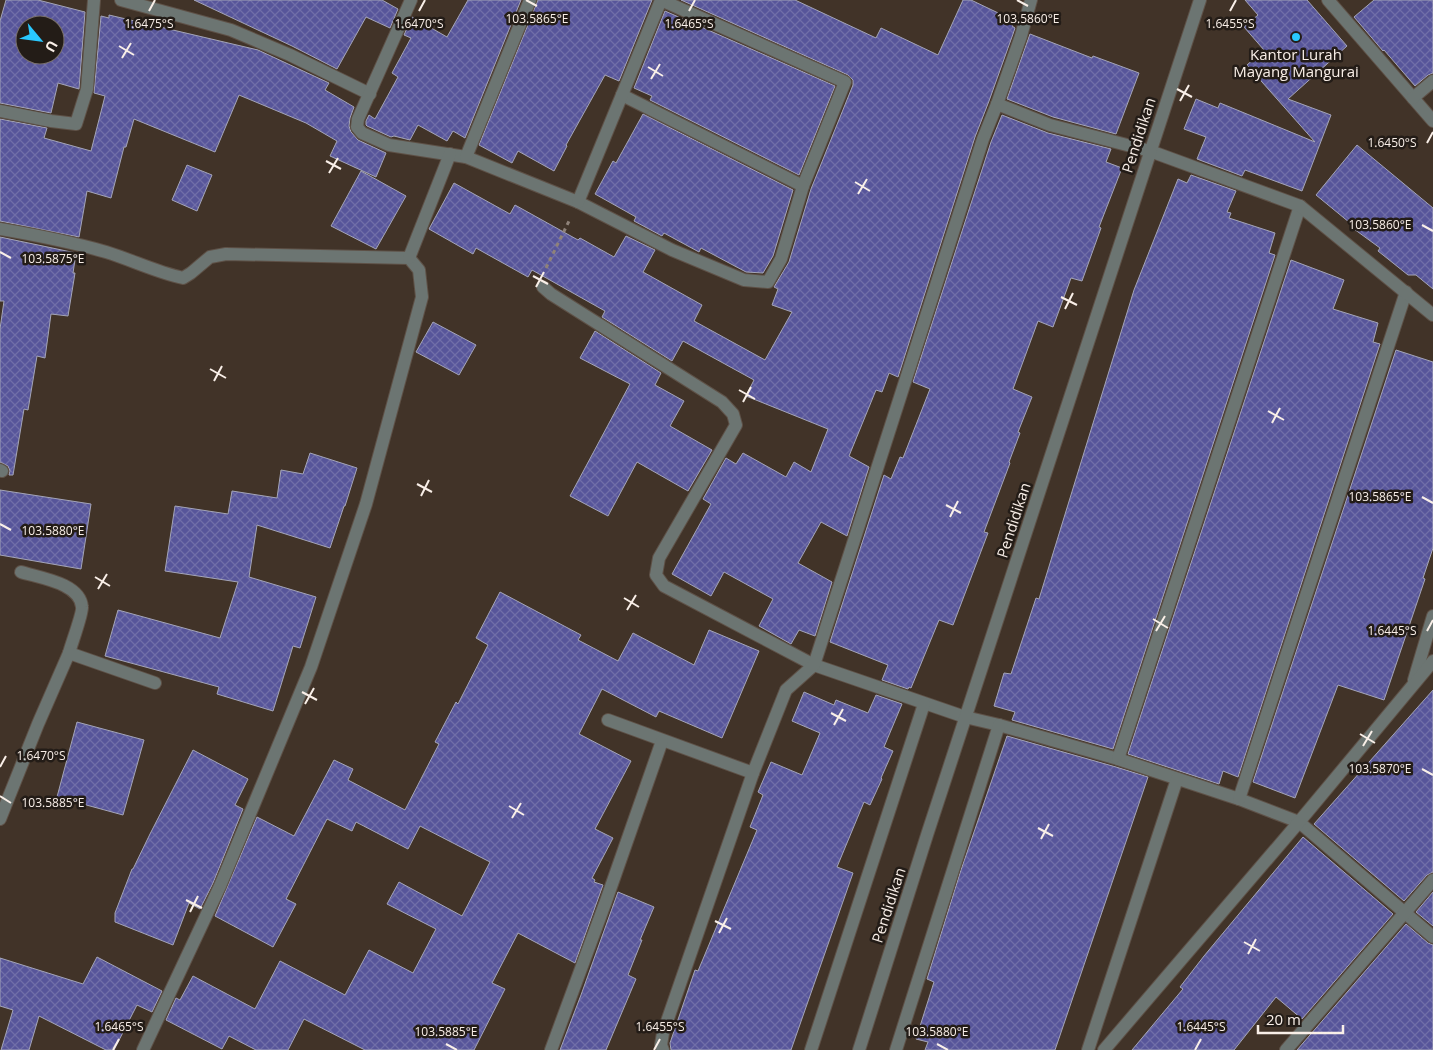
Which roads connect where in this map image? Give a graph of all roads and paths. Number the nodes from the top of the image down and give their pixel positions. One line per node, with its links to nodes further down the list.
1 (94, 0): 14 (street)
2 (121, 0): 10 (street)
3 (411, 0): 10 (street)
4 (530, 0): 18 (street)
5 (661, 0): 11 (street); 19 (street)
6 (1031, 0): 13 (street)
7 (1200, 0): 16 (street, Pendidikan)
8 (1331, 1): 12 (street)
9 (1433, 81): 12 (street)
10 (370, 94): 17 (street)
11 (622, 95): 19 (street); 20 (street)
12 (1413, 98): 15 (street)
13 (997, 104): 16 (street); 31 (street)
14 (0, 111)
15 (1433, 121)
16 (1150, 151): 21 (street); 35 (street, Pendidikan)
17 (450, 154): 18 (street); 23 (street)
18 (466, 157): 20 (street)
19 (802, 186): 20 (street)
20 (578, 202): 24 (path)
21 (1300, 206): 25 (street); 39 (street)
22 (0, 229): 23 (street)
23 (409, 258): 48 (street)
24 (544, 286): 31 (street)
25 (1406, 292): 26 (street); 42 (street)
26 (1433, 315)
27 (21, 572): 29 (street)
28 (1433, 616): 33 (street)
29 (69, 653): 32 (street); 43 (street)
30 (1433, 661): 33 (street)
31 (814, 665): 34 (street); 40 (street)
32 (155, 682)
33 (1412, 687): 44 (street)
34 (924, 704): 35 (street); 51 (street)
35 (965, 717): 37 (street); 52 (street, Pendidikan)
36 (608, 720): 38 (street)
37 (999, 725): 39 (street); 53 (street)
38 (662, 741): 40 (street); 49 (street)
39 (1118, 759): 41 (street)
40 (753, 773): 50 (street)
41 (1177, 779): 42 (street); 54 (street)
42 (1239, 799): 44 (street)
43 (0, 819)
44 (1299, 822): 46 (street); 55 (street)
45 (1433, 880): 46 (street)
46 (1405, 913): 47 (street); 56 (street)
47 (1433, 936)
48 (142, 1050)
49 (550, 1050)
50 (663, 1050)
51 (811, 1050)
52 (859, 1050)
53 (896, 1050)
54 (1088, 1050)
55 (1104, 1050)
56 (1286, 1050)

